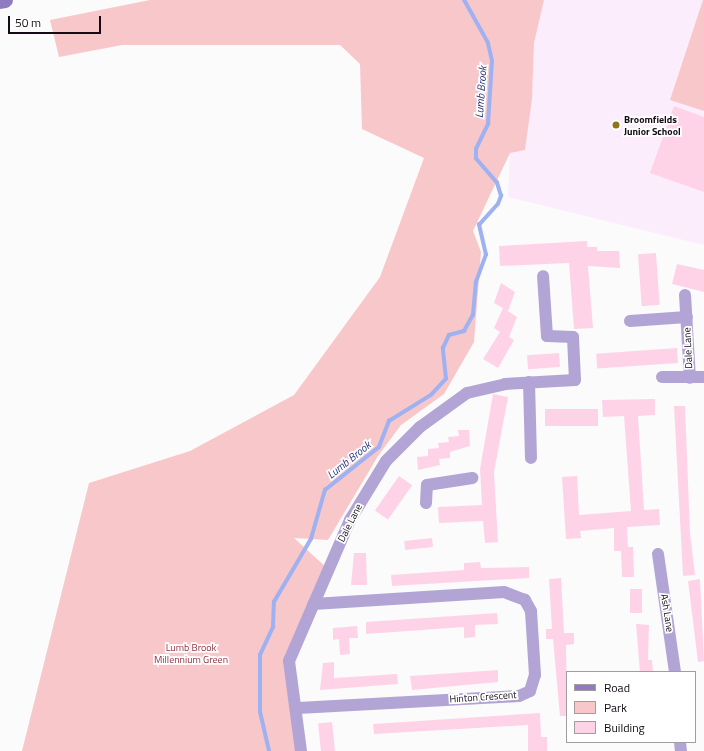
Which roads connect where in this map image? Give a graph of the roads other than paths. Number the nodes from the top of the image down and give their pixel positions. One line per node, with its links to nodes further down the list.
1 (5, 0): 2 (street)
2 (0, 1)
3 (543, 276): 10 (street, Dale Lane)
4 (685, 295): 5 (street, Dale Lane)
5 (687, 317): 6 (street, Dale Lane); 9 (street, Dale Lane)
6 (630, 321)
7 (662, 377): 9 (street, Dale Lane)
8 (704, 377): 9 (street, Dale Lane)
9 (690, 378)
10 (529, 382): 11 (street); 15 (street, Dale Lane)
11 (531, 458)
12 (472, 478): 13 (street)
13 (426, 503)
14 (658, 554): 16 (street, Ash Lane)
15 (313, 604): 17 (street, Dale Lane); 17 (street, Hinton Crescent)
16 (675, 671)
17 (298, 708): 18 (street, Dale Lane)
18 (301, 751)

